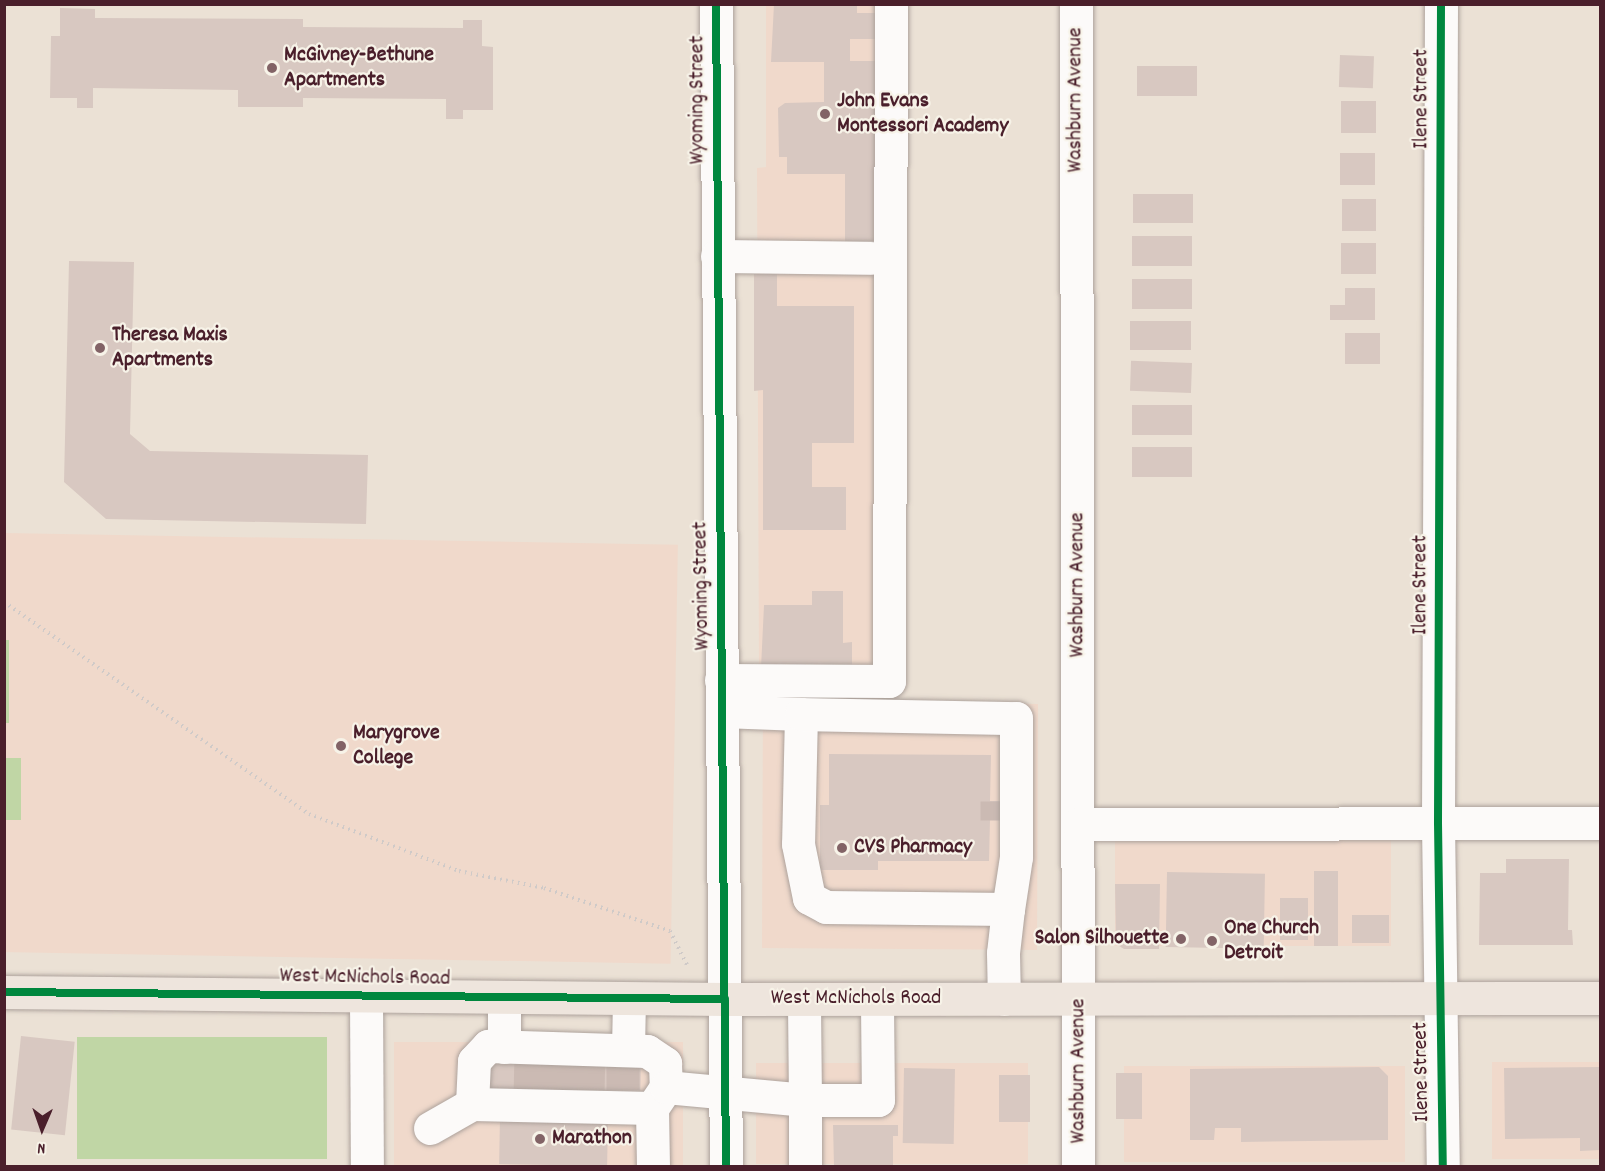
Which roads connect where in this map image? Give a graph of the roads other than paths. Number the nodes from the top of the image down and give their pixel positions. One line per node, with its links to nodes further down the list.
1 (716, 4): 5 (street, Wyoming Street)
2 (891, 4): 7 (street)
3 (1076, 4): 12 (street, Washburn Avenue)
4 (1441, 4): 10 (street, Ilene Street)
5 (717, 256): 6 (street); 7 (street, Wyoming Street)
6 (870, 258)
7 (721, 695): 8 (street); 19 (street, Wyoming Street)
8 (801, 714): 9 (street); 13 (street)
9 (1016, 763): 13 (street); 13 (street)
10 (1438, 823): 11 (street); 12 (street); 24 (street, Ilene Street)
11 (1600, 823)
12 (1079, 824): 23 (street, Washburn Avenue)
13 (1008, 902): 22 (street)
14 (4, 992): 15 (main road, West McNichols Road)
15 (366, 996): 16 (main road, West McNichols Road); 32 (street)
16 (504, 997): 18 (main road, West McNichols Road); 25 (street)
17 (1600, 998): 24 (main road, West McNichols Road)
18 (629, 999): 19 (main road, West McNichols Road); 26 (street)
19 (724, 999): 20 (main road, West McNichols Road); 27 (street, Wyoming Street)
20 (804, 999): 21 (main road, West McNichols Road); 29 (street)
21 (878, 999): 22 (main road, West McNichols Road); 29 (street)
22 (1004, 999): 23 (main road, West McNichols Road)
23 (1079, 999): 24 (main road, West McNichols Road); 36 (street, Washburn Avenue)
24 (1439, 999): 37 (street, Ilene Street)
25 (552, 1052): 26 (street); 30 (street)
26 (624, 1052): 28 (street)
27 (725, 1093): 28 (street); 29 (street); 34 (street, Wyoming Street)
28 (641, 1100): 30 (street); 33 (street)
29 (805, 1100): 35 (street)
30 (472, 1104): 31 (street)
31 (430, 1128)
32 (367, 1167)
33 (653, 1167)
34 (726, 1167)
35 (806, 1167)
36 (1078, 1167)
37 (1443, 1167)

